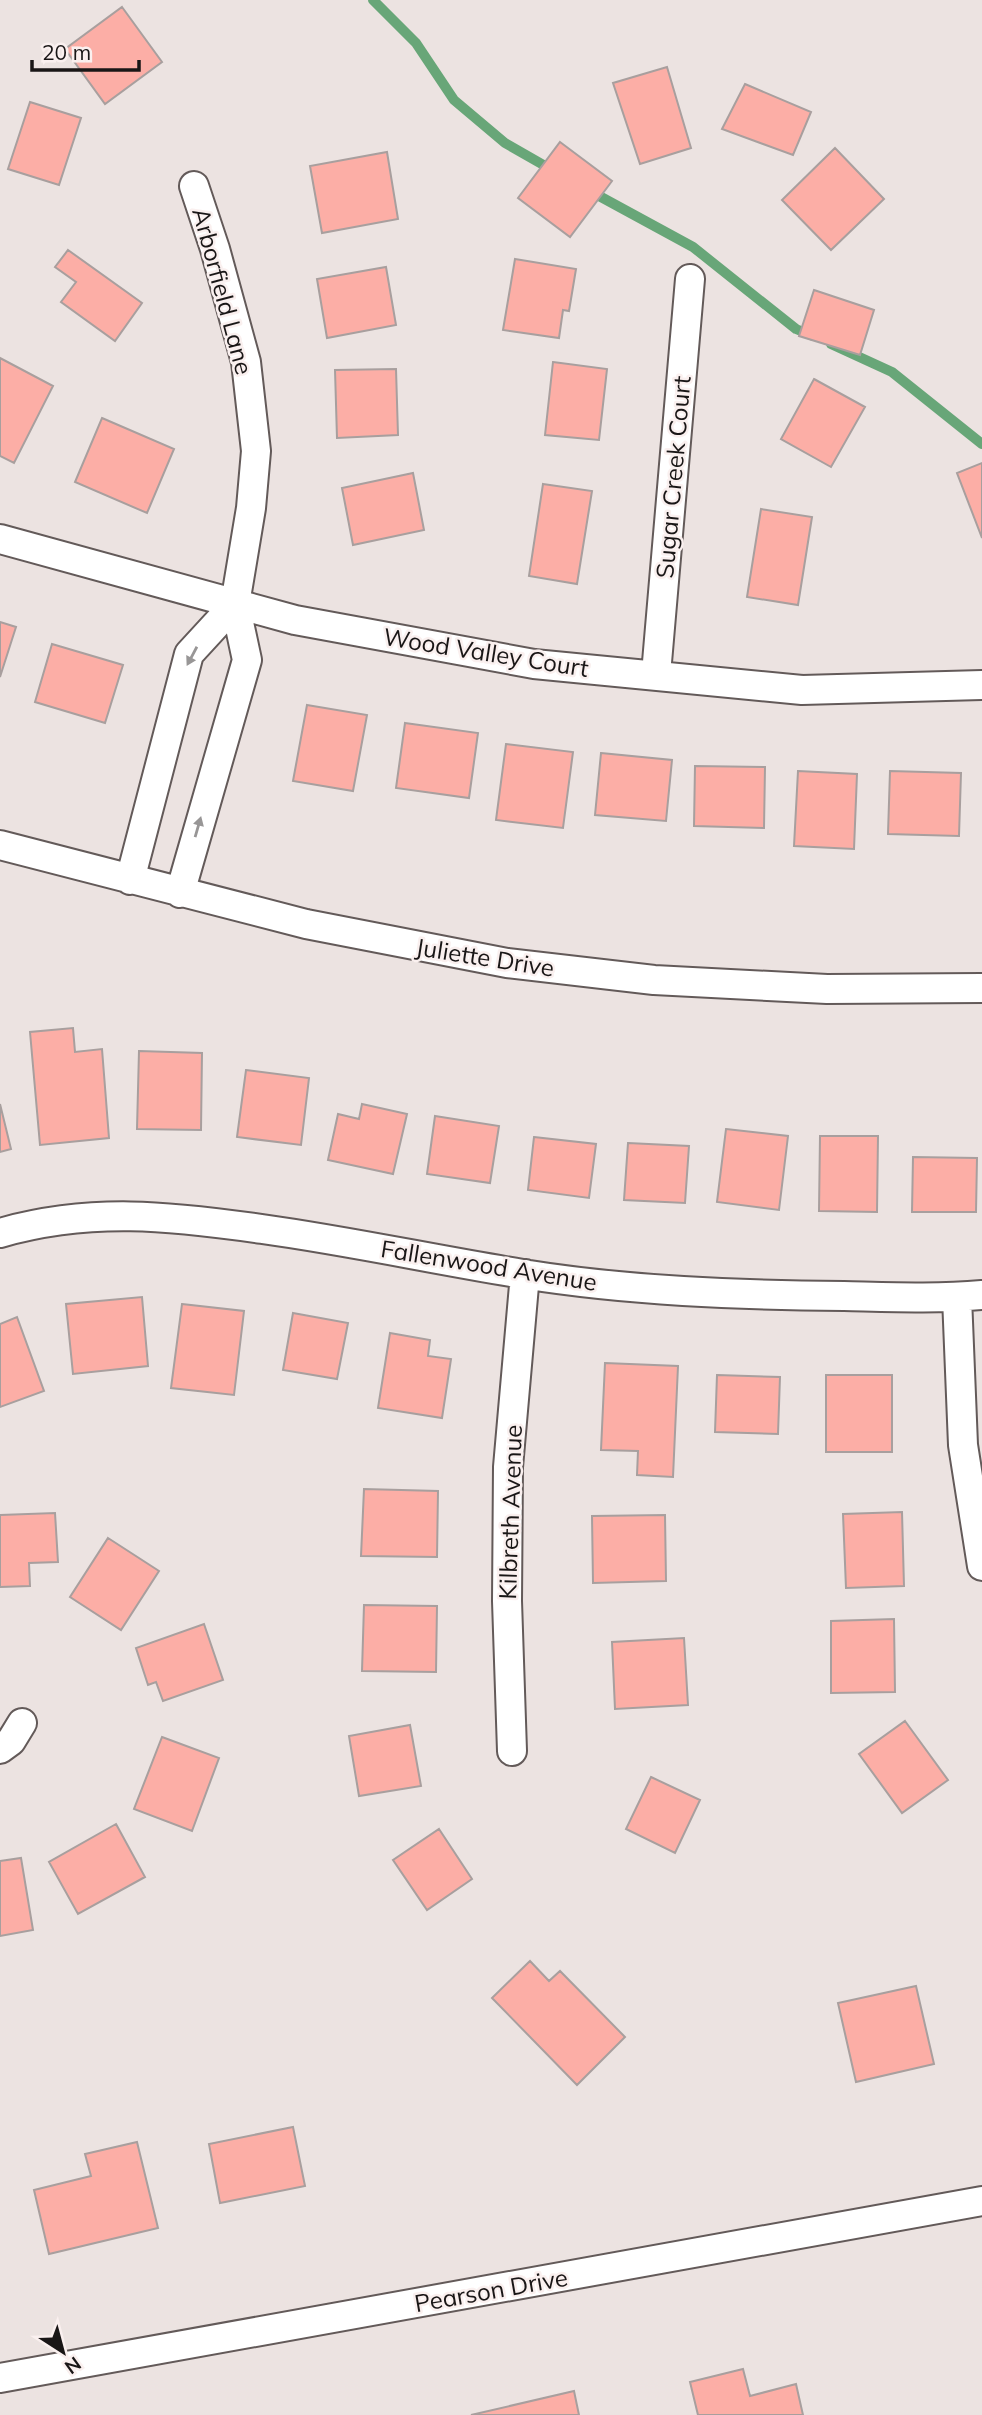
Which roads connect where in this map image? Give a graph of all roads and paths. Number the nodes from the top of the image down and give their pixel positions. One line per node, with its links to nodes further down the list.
1 (194, 186): 4 (street, Arborfield Lane)
2 (690, 279): 5 (street, Sugar Creek Court)
3 (0, 540): 4 (street, Wood Valley Court)
4 (235, 604): 5 (street, Wood Valley Court); 8 (street, one-way to 8); 9 (street, Arborfield Lane, one-way to 4)
5 (656, 674): 6 (street, Wood Valley Court)
6 (982, 685)
7 (0, 845): 8 (street, Juliette Drive)
8 (130, 880): 9 (street, Juliette Drive)
9 (180, 893): 10 (street, Juliette Drive)
10 (982, 988)
11 (0, 1233): 12 (street, Fallenwood Avenue)
12 (525, 1274): 13 (street, Fallenwood Avenue); 17 (street, Kilbreth Avenue)
13 (970, 1296): 14 (street)
14 (982, 1566)
15 (22, 1723): 16 (street)
16 (0, 1749)
17 (512, 1751)
18 (982, 2201): 19 (street, Pearson Drive)
19 (0, 2378)

